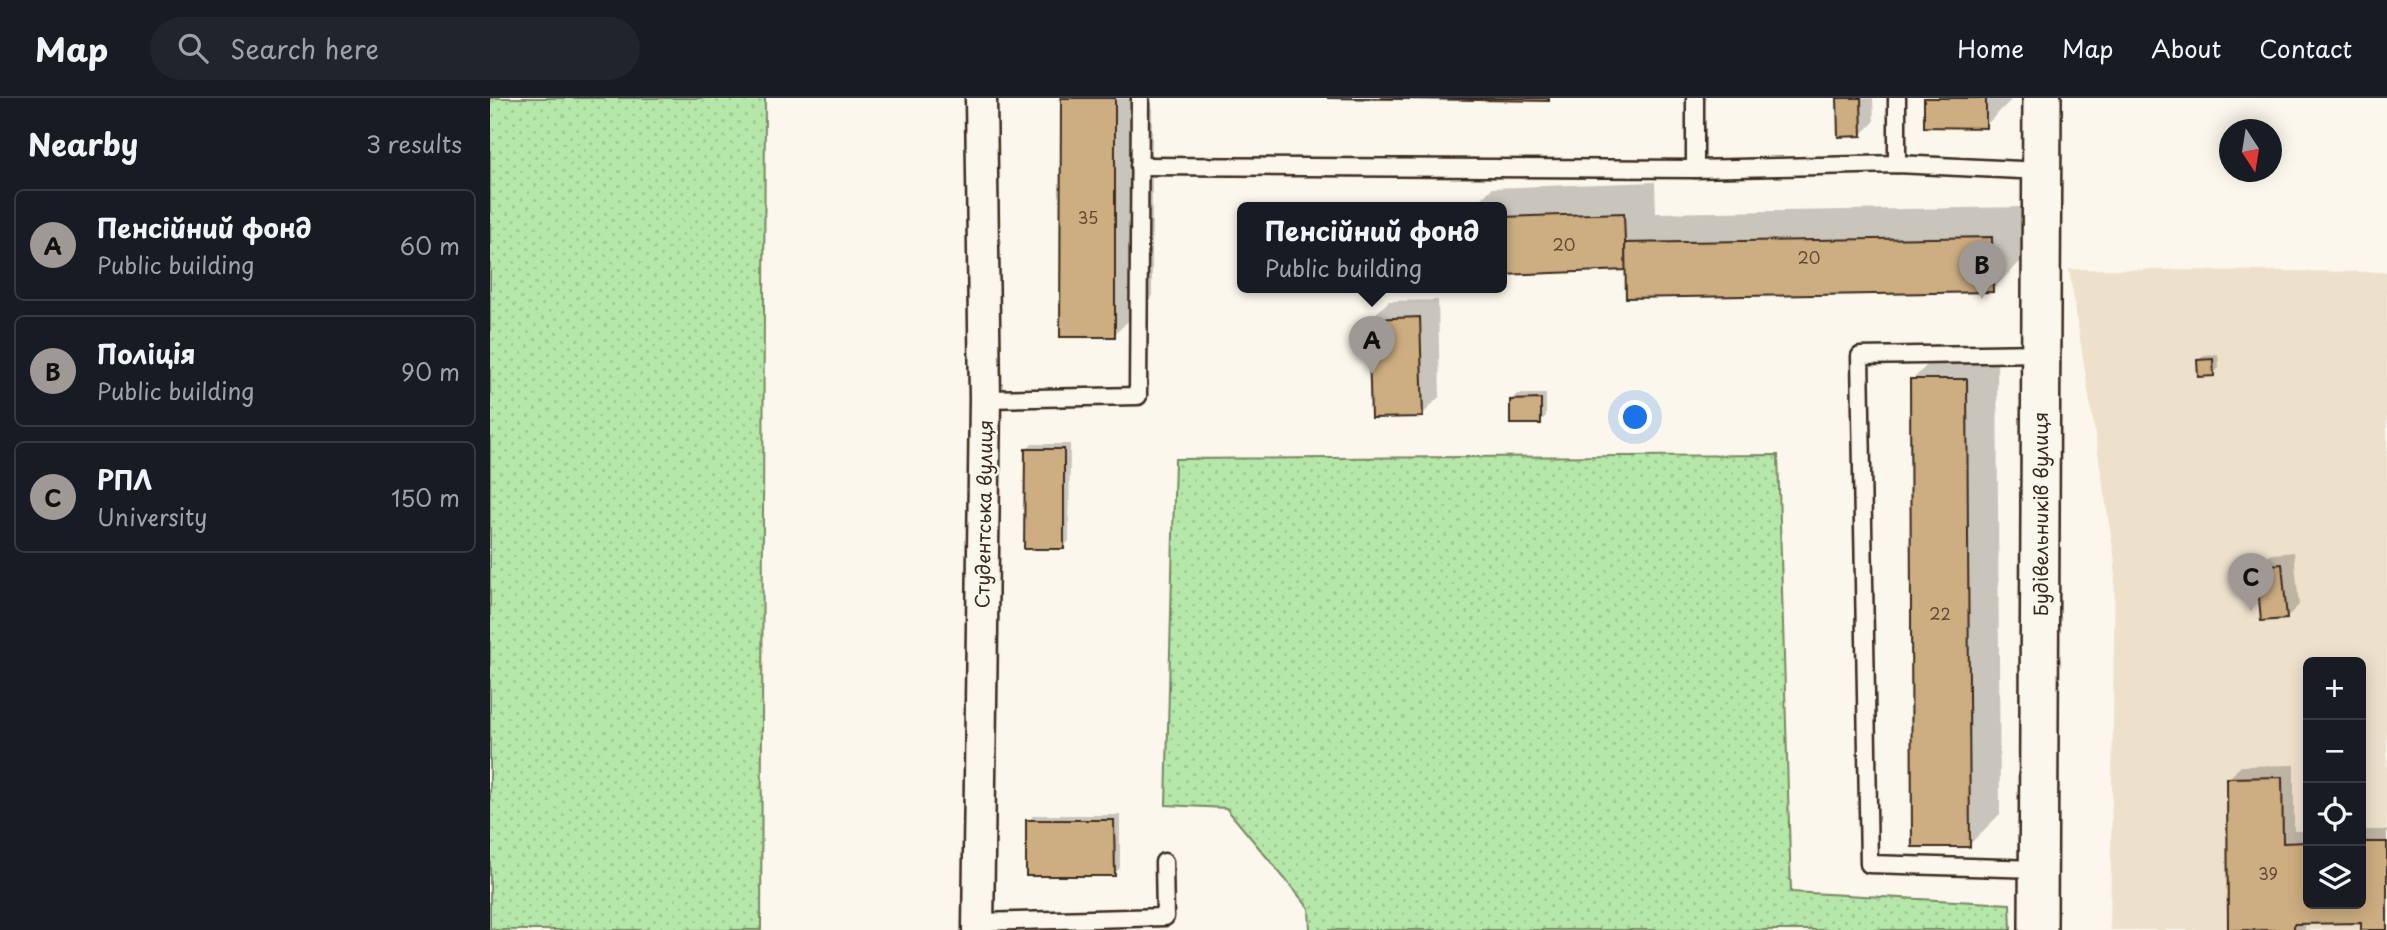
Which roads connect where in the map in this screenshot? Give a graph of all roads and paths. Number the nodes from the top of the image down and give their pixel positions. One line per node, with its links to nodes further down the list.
1 (981, 98): 11 (street, Студентська вулиця)
2 (1140, 98): 7 (lane)
3 (1695, 98): 8 (lane)
4 (1897, 98): 6 (lane)
5 (2042, 98): 9 (street, Будівельників вулиця)
6 (1897, 164): 8 (lane); 9 (lane)
7 (1139, 166): 8 (lane); 11 (lane)
8 (1695, 169)
9 (2041, 171): 10 (street, Будівельників вулиця)
10 (2041, 352): 13 (street, Будівельників вулиця); 13 (lane)
11 (985, 399): 14 (street, Студентська вулиця)
12 (1164, 862): 14 (lane)
13 (2038, 869): 15 (street, Будівельників вулиця)
14 (979, 926)
15 (2038, 930)

